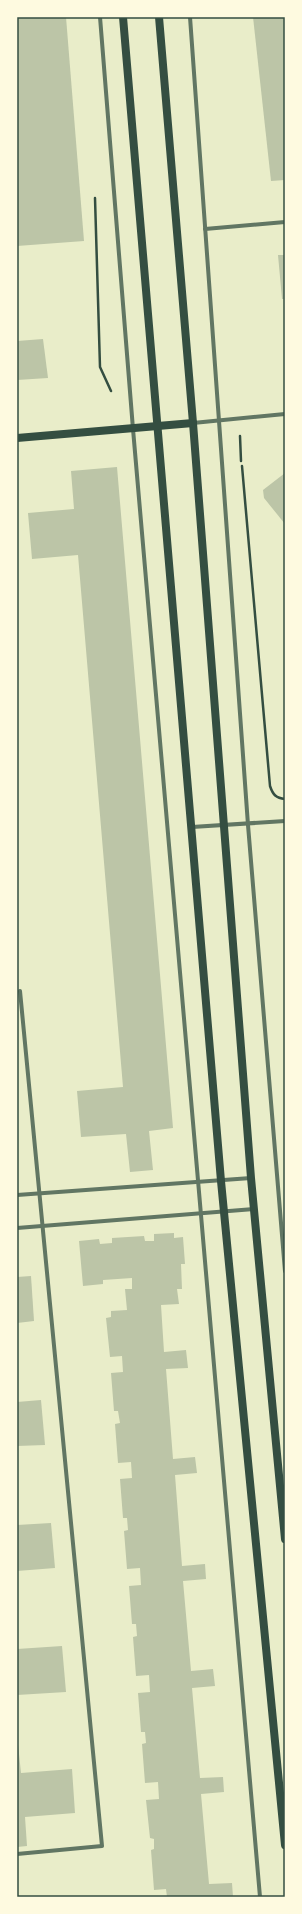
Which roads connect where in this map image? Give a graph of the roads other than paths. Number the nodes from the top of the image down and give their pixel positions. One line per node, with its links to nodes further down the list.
1 (100, 17): 11 (street)
2 (123, 17): 10 (main road)
3 (159, 17): 9 (main road)
4 (190, 17): 6 (street)
5 (285, 222): 6 (street)
6 (205, 229): 8 (street)
7 (285, 414): 8 (street)
8 (220, 421): 9 (street); 14 (street)
9 (193, 423): 10 (main road); 15 (main road)
10 (158, 426): 11 (main road); 16 (main road)
11 (133, 429): 12 (main road); 20 (street)
12 (17, 438)
13 (285, 821): 14 (street)
14 (248, 824): 15 (street); 28 (street)
15 (224, 826): 16 (street); 18 (main road)
16 (192, 827): 19 (main road)
17 (20, 991): 21 (street)
18 (251, 1178): 19 (street); 23 (main road)
19 (221, 1181): 20 (street); 24 (main road)
20 (198, 1182): 21 (street); 25 (street)
21 (40, 1193): 22 (street); 26 (street)
22 (17, 1195)
23 (254, 1209): 24 (street); 29 (main road)
24 (224, 1211): 25 (street); 30 (main road)
25 (201, 1213): 26 (street); 32 (street)
26 (42, 1226): 27 (street); 31 (street)
27 (17, 1228)
28 (285, 1271)
29 (285, 1539)
30 (285, 1845)
31 (17, 1854)
32 (260, 1897)

